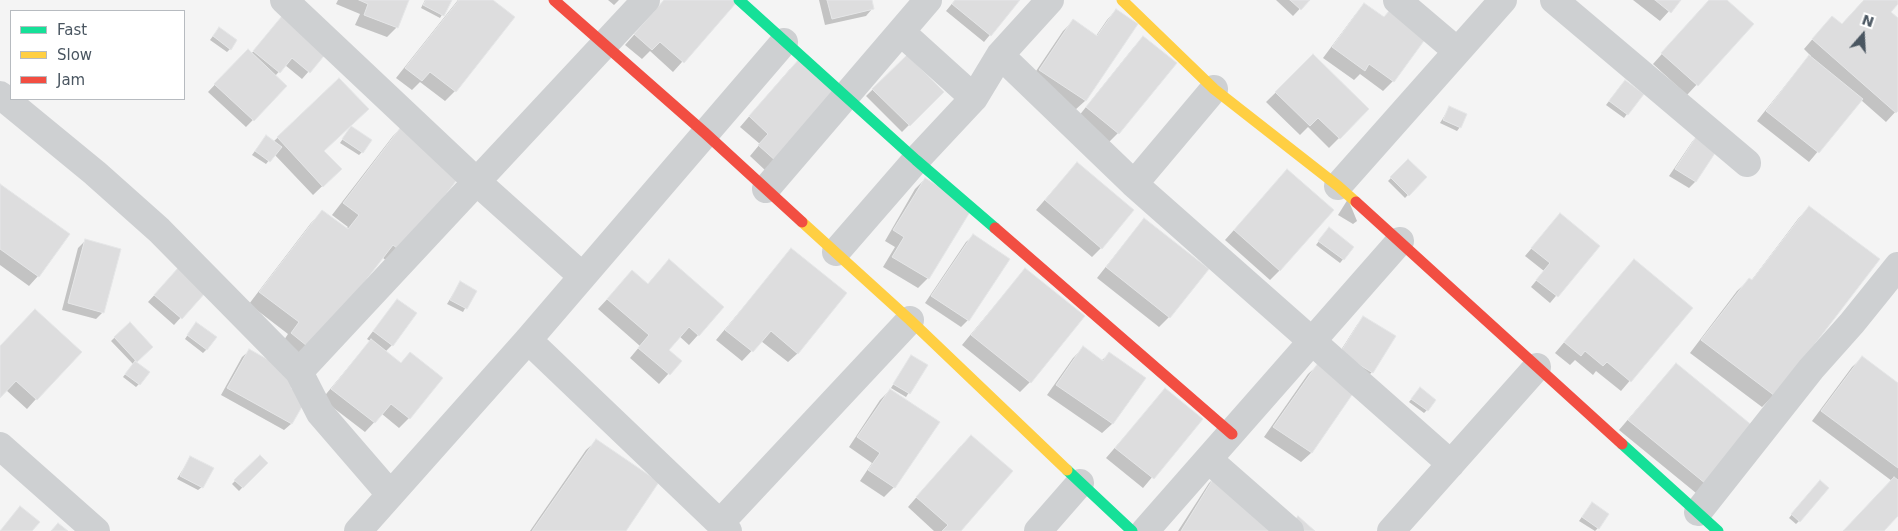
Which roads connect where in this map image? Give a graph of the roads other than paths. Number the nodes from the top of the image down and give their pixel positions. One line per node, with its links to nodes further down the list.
1 (284, 0): 23 (street)
2 (554, 0): 13 (street)
3 (646, 0): 13 (street)
4 (740, 0): 12 (street)
5 (928, 0): 11 (street)
6 (1050, 0): 15 (street)
7 (1122, 0): 16 (street)
8 (1397, 0): 14 (street)
9 (1503, 0): 14 (street)
10 (1554, 0): 22 (street)
11 (901, 32): 18 (street); 19 (street)
12 (784, 42): 18 (street); 20 (street)
13 (605, 45): 20 (street); 23 (street)
14 (1457, 51): 25 (street)
15 (1000, 55): 19 (street); 24 (street)
16 (1214, 89): 24 (street); 25 (street)
17 (0, 95): 35 (street)
18 (845, 96): 21 (street); 26 (street)
19 (974, 98): 21 (street)
20 (705, 133): 26 (street); 30 (street)
21 (916, 160): 28 (street); 36 (street)
22 (1746, 163)
23 (476, 181): 30 (street); 35 (street)
24 (1134, 184): 33 (street)
25 (1338, 186): 27 (street)
26 (766, 189): 28 (street)
27 (1400, 242): 33 (street); 34 (street)
28 (836, 252): 31 (street)
29 (1898, 266): 42 (street)
30 (582, 276): 32 (street)
31 (910, 320): 40 (street); 43 (street)
32 (528, 340): 41 (street); 43 (street)
33 (1313, 342): 36 (street); 39 (street)
34 (1538, 367): 39 (street); 42 (street)
35 (299, 372): 41 (street)
36 (1232, 434): 38 (street)
37 (0, 446): 44 (street)
38 (1209, 460): 48 (street); 49 (street)
39 (1451, 464): 50 (street)
40 (1080, 483): 46 (street); 47 (street)
41 (390, 494): 45 (street)
42 (1698, 512): 51 (street)
43 (724, 527)
44 (96, 531)
45 (358, 531)
46 (1038, 531)
47 (1132, 531)
48 (1145, 531)
49 (1290, 531)
50 (1391, 531)
51 (1718, 531)

